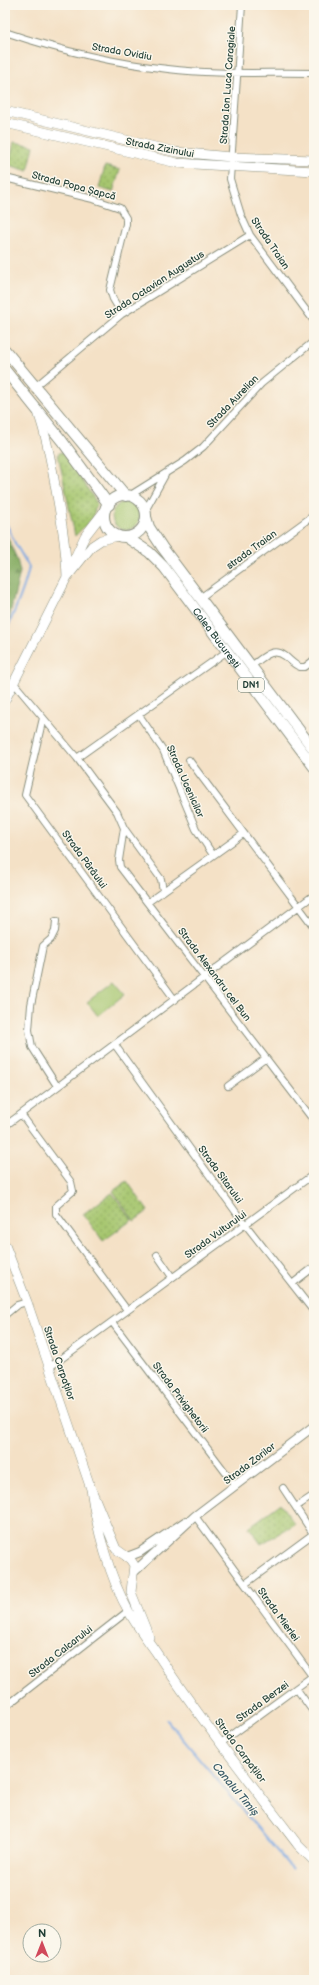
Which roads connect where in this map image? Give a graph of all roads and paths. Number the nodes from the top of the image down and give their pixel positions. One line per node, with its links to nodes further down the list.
1 (242, 5): 3 (street, Strada Ion Luca Caragiale)
2 (5, 32): 3 (street, Strada Ovidiu)
3 (238, 72): 4 (street, Strada Ovidiu); 7 (street, Strada Ion Luca Caragiale)
4 (314, 73)
5 (5, 112): 7 (main road, Strada Zizinului)
6 (5, 123): 9 (main road, Strada Zizinului)
7 (231, 157): 8 (main road, Strada Zizinului); 9 (street, Strada Ion Luca Caragiale)
8 (314, 160)
9 (230, 167): 10 (main road, Strada Zizinului); 12 (street, Strada Traian)
10 (314, 171)
11 (5, 178): 13 (street, Strada Popa Șapcă)
12 (250, 235): 13 (street, Strada Octavian Augustus); 14 (street, Strada Traian)
13 (122, 314): 18 (street, Strada Octavian Augustus)
14 (314, 321)
15 (314, 341): 20 (street, Strada Aurelian)
16 (5, 350): 18 (main road, DN1)
17 (5, 370): 19 (main road, DN1)
18 (36, 386): 21 (main road, DN1)
19 (38, 412): 22 (main road, DN1); 26 (main road)
20 (166, 474): 21 (street, Strada Aurelian); 23 (street, Strada Aurelian)
21 (127, 496): 22 (main road); 23 (main road, DN1)
22 (107, 507): 25 (main road, DN1); 26 (main road)
23 (146, 514): 25 (main road); 27 (main road, Calea București / DN1)
24 (314, 515): 27 (street, strada Traian)
25 (122, 537): 26 (main road); 28 (main road, Calea București / DN1)
26 (67, 577): 31 (main road)
27 (200, 598): 30 (main road, Calea București / DN1)
28 (226, 652): 33 (street); 38 (main road, Calea București / DN1)
29 (314, 660): 30 (street)
30 (252, 666): 35 (main road, Calea București / DN1)
31 (13, 682): 32 (main road); 34 (street)
32 (5, 700)
33 (139, 715): 36 (street); 41 (street, Strada Ucenicilor)
34 (43, 718): 36 (street); 49 (street, Strada Pârâului)
35 (314, 750)
36 (77, 758): 39 (street)
37 (190, 760): 40 (street)
38 (314, 767)
39 (124, 828): 42 (street); 44 (street, Strada Alexandru cel Bun)
40 (243, 834): 41 (street); 45 (street)
41 (213, 855): 42 (street)
42 (163, 891): 44 (street)
43 (314, 895): 45 (street)
44 (148, 902): 48 (street, Strada Alexandru cel Bun)
45 (299, 907): 47 (street); 48 (street)
46 (56, 921): 52 (street)
47 (314, 927)
48 (204, 977): 49 (street); 51 (street, Strada Alexandru cel Bun)
49 (175, 1000): 50 (street)
50 (115, 1045): 52 (street); 58 (street, Strada Sitarului)
51 (266, 1058): 53 (street); 55 (street, Strada Alexandru cel Bun)
52 (57, 1086): 54 (street)
53 (228, 1086)
54 (21, 1114): 56 (street); 65 (street)
55 (314, 1121)
56 (5, 1126)
57 (314, 1174): 58 (street, Strada Vulturului)
58 (246, 1224): 62 (street, Strada Vulturului); 63 (street, Strada Sitarului)
59 (5, 1245): 64 (main road, Strada Carpaților)
60 (157, 1255): 62 (street)
61 (314, 1267): 63 (street)
62 (172, 1277): 65 (street, Strada Vulturului)
63 (292, 1284): 66 (street, Strada Sitarului)
64 (27, 1302): 67 (street); 69 (main road, Strada Carpaților)
65 (127, 1310): 68 (street, Strada Vulturului)
66 (314, 1312)
67 (5, 1315)
68 (112, 1322): 69 (street, Strada Vulturului); 71 (street, Strada Privighetorii)
69 (50, 1367): 72 (main road, Strada Carpaților)
70 (314, 1426): 71 (street, Strada Zorilor)
71 (235, 1485): 76 (street, Strada Zorilor)
72 (91, 1488): 78 (main road, Strada Carpaților); 79 (main road, Strada Carpaților)
73 (283, 1488): 75 (street, Strada Mierlei)
74 (314, 1495): 75 (street)
75 (296, 1507): 77 (street, Strada Mierlei)
76 (195, 1516): 78 (street, Strada Zorilor); 80 (street, Strada Zorilor); 82 (street, Strada Mierlei)
77 (314, 1534): 82 (street, Strada Mierlei)
78 (126, 1557): 79 (main road); 80 (main road, Strada Carpaților)
79 (110, 1567): 81 (main road, Strada Carpaților)
80 (133, 1574): 81 (main road); 84 (main road, Strada Carpaților)
81 (114, 1578): 83 (main road, Strada Carpaților)
82 (244, 1584): 85 (street, Strada Mierlei)
83 (128, 1611): 84 (main road, Strada Carpaților); 87 (street, Strada Calcarului)
84 (154, 1649): 89 (main road, Strada Carpaților)
85 (313, 1676): 86 (street, Strada Berzei)
86 (296, 1688): 88 (street); 89 (street, Strada Berzei)
87 (5, 1707)
88 (314, 1712)
89 (221, 1743): 90 (main road, Strada Carpaților)
90 (314, 1861)

